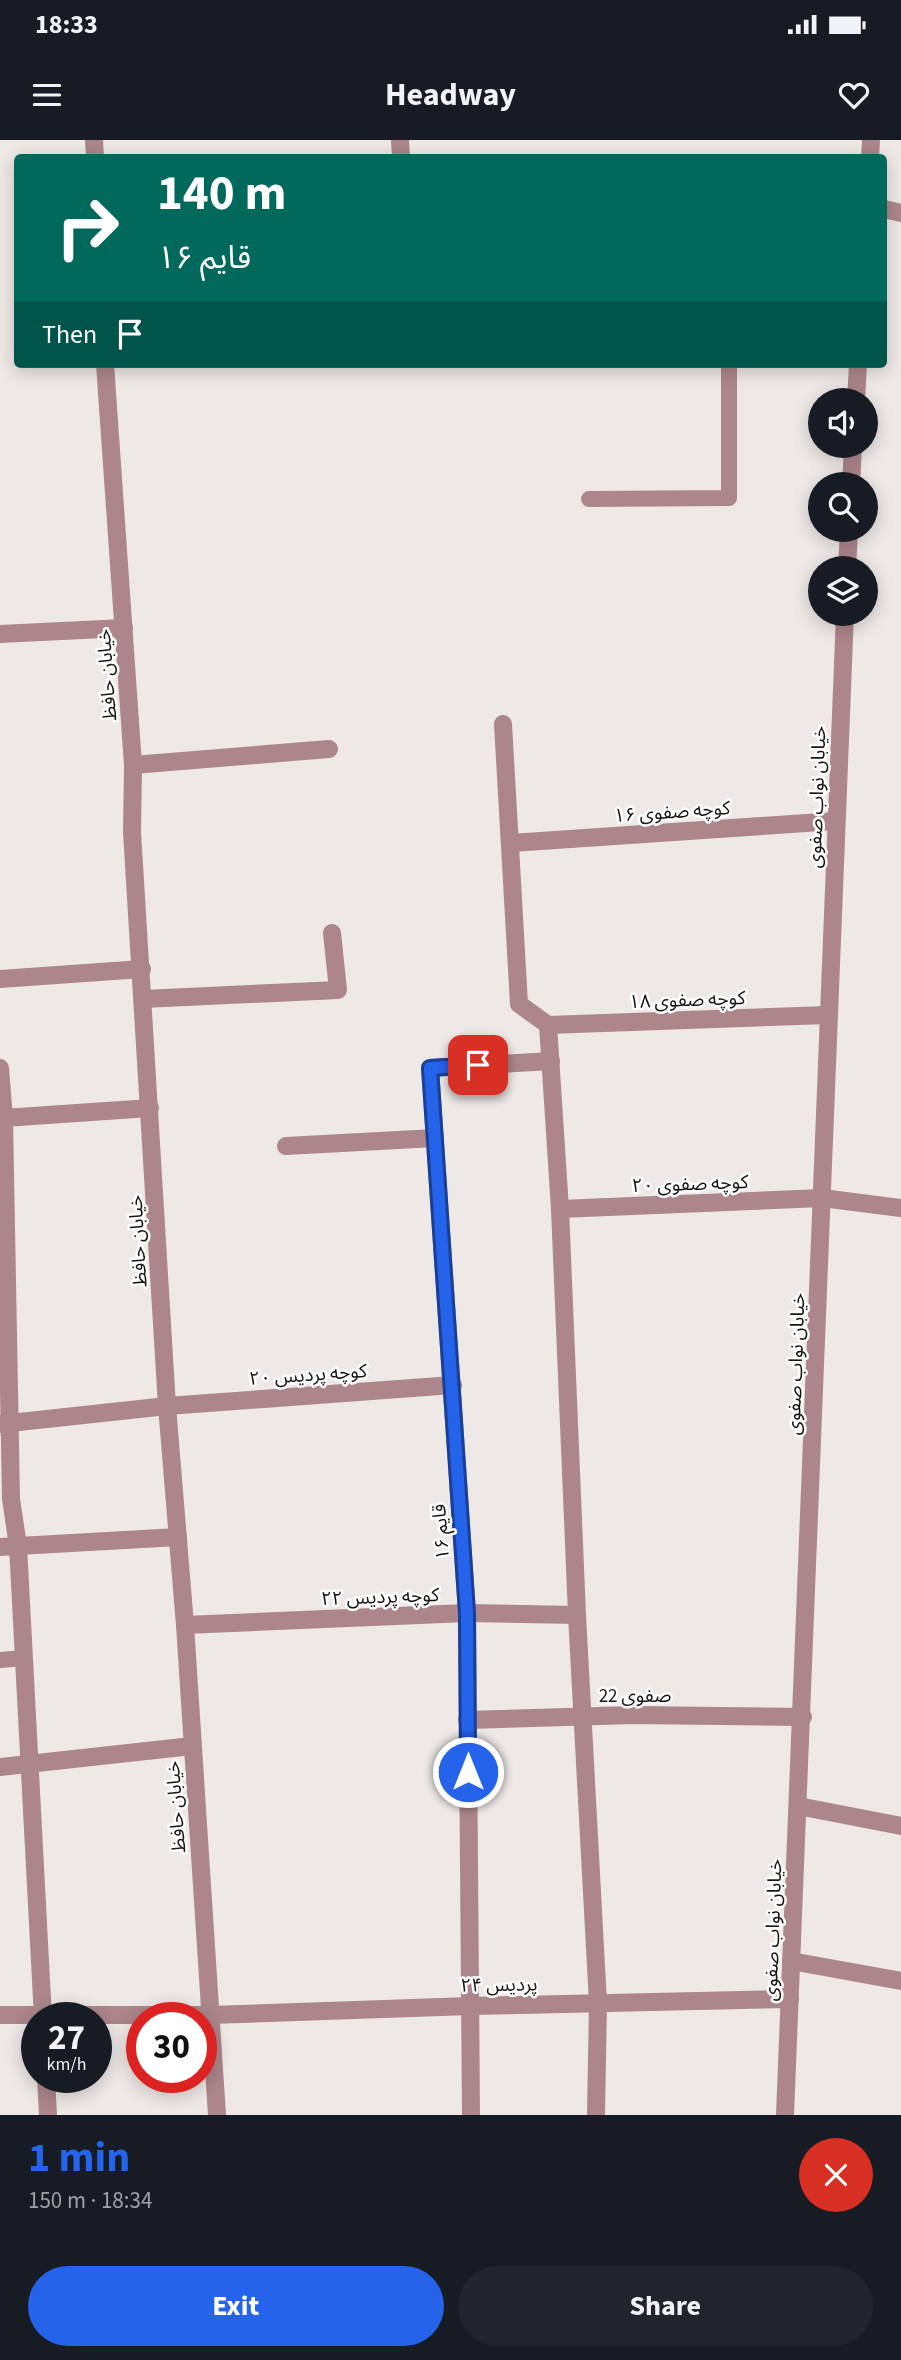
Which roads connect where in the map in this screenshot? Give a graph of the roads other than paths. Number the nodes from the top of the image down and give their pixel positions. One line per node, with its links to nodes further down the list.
1 (105, 368): 7 (street, خیابان حافظ)
2 (729, 368): 5 (lane)
3 (858, 368): 4 (street)
4 (857, 388)
5 (589, 499)
6 (844, 626): 12 (street, خیابان نواب صفوی)
7 (124, 628): 8 (street); 11 (street, خیابان حافظ)
8 (0, 635)
9 (503, 724): 13 (street)
10 (329, 749): 11 (street)
11 (133, 765): 15 (street, خیابان حافظ)
12 (836, 821): 13 (street, کوچه صفوی ۱۶); 18 (street, خیابان نواب صفوی)
13 (511, 843): 19 (street)
14 (332, 933): 17 (street)
15 (142, 969): 16 (street); 17 (street, خیابان حافظ)
16 (0, 979)
17 (143, 999): 22 (street, خیابان حافظ)
18 (828, 1015): 19 (street, کوچه صفوی ۱۸); 27 (street, خیابان نواب صفوی)
19 (548, 1025): 20 (street)
20 (551, 1061): 24 (street, قایم ۱۶); 29 (street)
21 (0, 1068): 23 (street)
22 (150, 1108): 23 (street); 31 (street, خیابان حافظ)
23 (4, 1118): 26 (street)
24 (435, 1138): 25 (street); 30 (street, قایم ۱۶)
25 (286, 1146)
26 (2, 1171): 32 (street)
27 (822, 1198): 28 (street, کوچه صفوی ۲۰); 29 (street, کوچه صفوی ۲۰); 41 (street, خیابان نواب صفوی)
28 (901, 1208)
29 (559, 1209): 36 (street)
30 (453, 1385): 31 (street, کوچه پردیس ۲۰); 35 (street, قایم ۱۶)
31 (167, 1406): 32 (street, کوچه پردیس ۲۰); 33 (street, خیابان حافظ)
32 (6, 1423): 34 (street)
33 (178, 1537): 34 (street); 37 (street, خیابان حافظ)
34 (9, 1546): 38 (street)
35 (467, 1613): 36 (street, کوچه پردیس ۲۲); 37 (street, کوچه پردیس ۲۲); 42 (street, قایم ۱۶)
36 (577, 1615): 40 (street)
37 (185, 1625): 43 (street, خیابان حافظ)
38 (24, 1658): 39 (lane); 44 (street)
39 (0, 1660)
40 (582, 1717): 41 (street, صفوی 22); 42 (street, صفوی 22); 53 (street)
41 (803, 1717): 46 (street, خیابان نواب صفوی)
42 (467, 1720): 54 (street, قایم ۱۶)
43 (192, 1746): 44 (street); 52 (street, خیابان حافظ)
44 (30, 1763): 45 (street); 51 (street)
45 (0, 1767)
46 (798, 1805): 47 (street); 48 (street, خیابان نواب صفوی)
47 (901, 1826)
48 (791, 1961): 49 (street); 50 (street, خیابان نواب صفوی)
49 (901, 1981)
50 (790, 1999): 53 (street, پردیس ۲۴); 64 (street, خیابان نواب صفوی)
51 (42, 2002)
52 (209, 2002)
53 (598, 2003): 54 (street, پردیس ۲۴); 63 (street)
54 (470, 2006): 57 (street, پردیس ۲۴); 62 (street, قایم ۱۶)
55 (0, 2015): 56 (street, پردیس ۲۴)
56 (21, 2015)
57 (217, 2015)
58 (47, 2093): 60 (street)
59 (215, 2093): 61 (street, خیابان حافظ)
60 (48, 2115)
61 (216, 2115)
62 (471, 2115)
63 (596, 2115)
64 (785, 2115)

